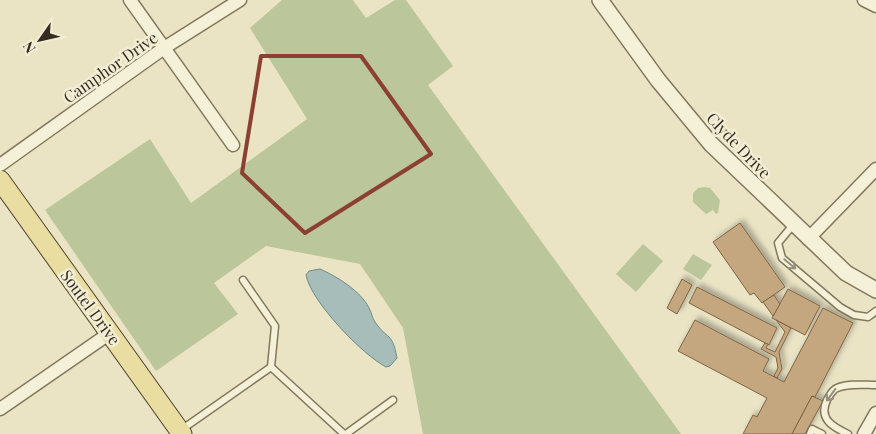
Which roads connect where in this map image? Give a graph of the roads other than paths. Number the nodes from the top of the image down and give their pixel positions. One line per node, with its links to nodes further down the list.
1 (130, 0): 6 (street)
2 (240, 0): 6 (street, Camphor Drive)
3 (600, 0): 11 (street, Clyde Drive)
4 (864, 0): 5 (street)
5 (876, 6)
6 (164, 48): 7 (street); 8 (street, Camphor Drive)
7 (234, 145)
8 (0, 165)
9 (876, 169): 12 (street)
10 (0, 180): 16 (main road, Soutel Drive)
11 (794, 225): 12 (street, Clyde Drive); 15 (lane, one-way to 15)
12 (808, 239): 14 (street, Clyde Drive)
13 (243, 280): 17 (lane)
14 (876, 290)
15 (876, 311)
16 (110, 332): 20 (street); 22 (main road, Soutel Drive)
17 (270, 368): 22 (lane); 23 (lane)
18 (876, 385): 26 (lane, one-way to 26)
19 (393, 400): 23 (lane)
20 (0, 409)
21 (876, 413): 27 (street)
22 (181, 432)
23 (345, 434)
24 (810, 434): 25 (lane)
25 (822, 434)
26 (848, 434)
27 (864, 434)

